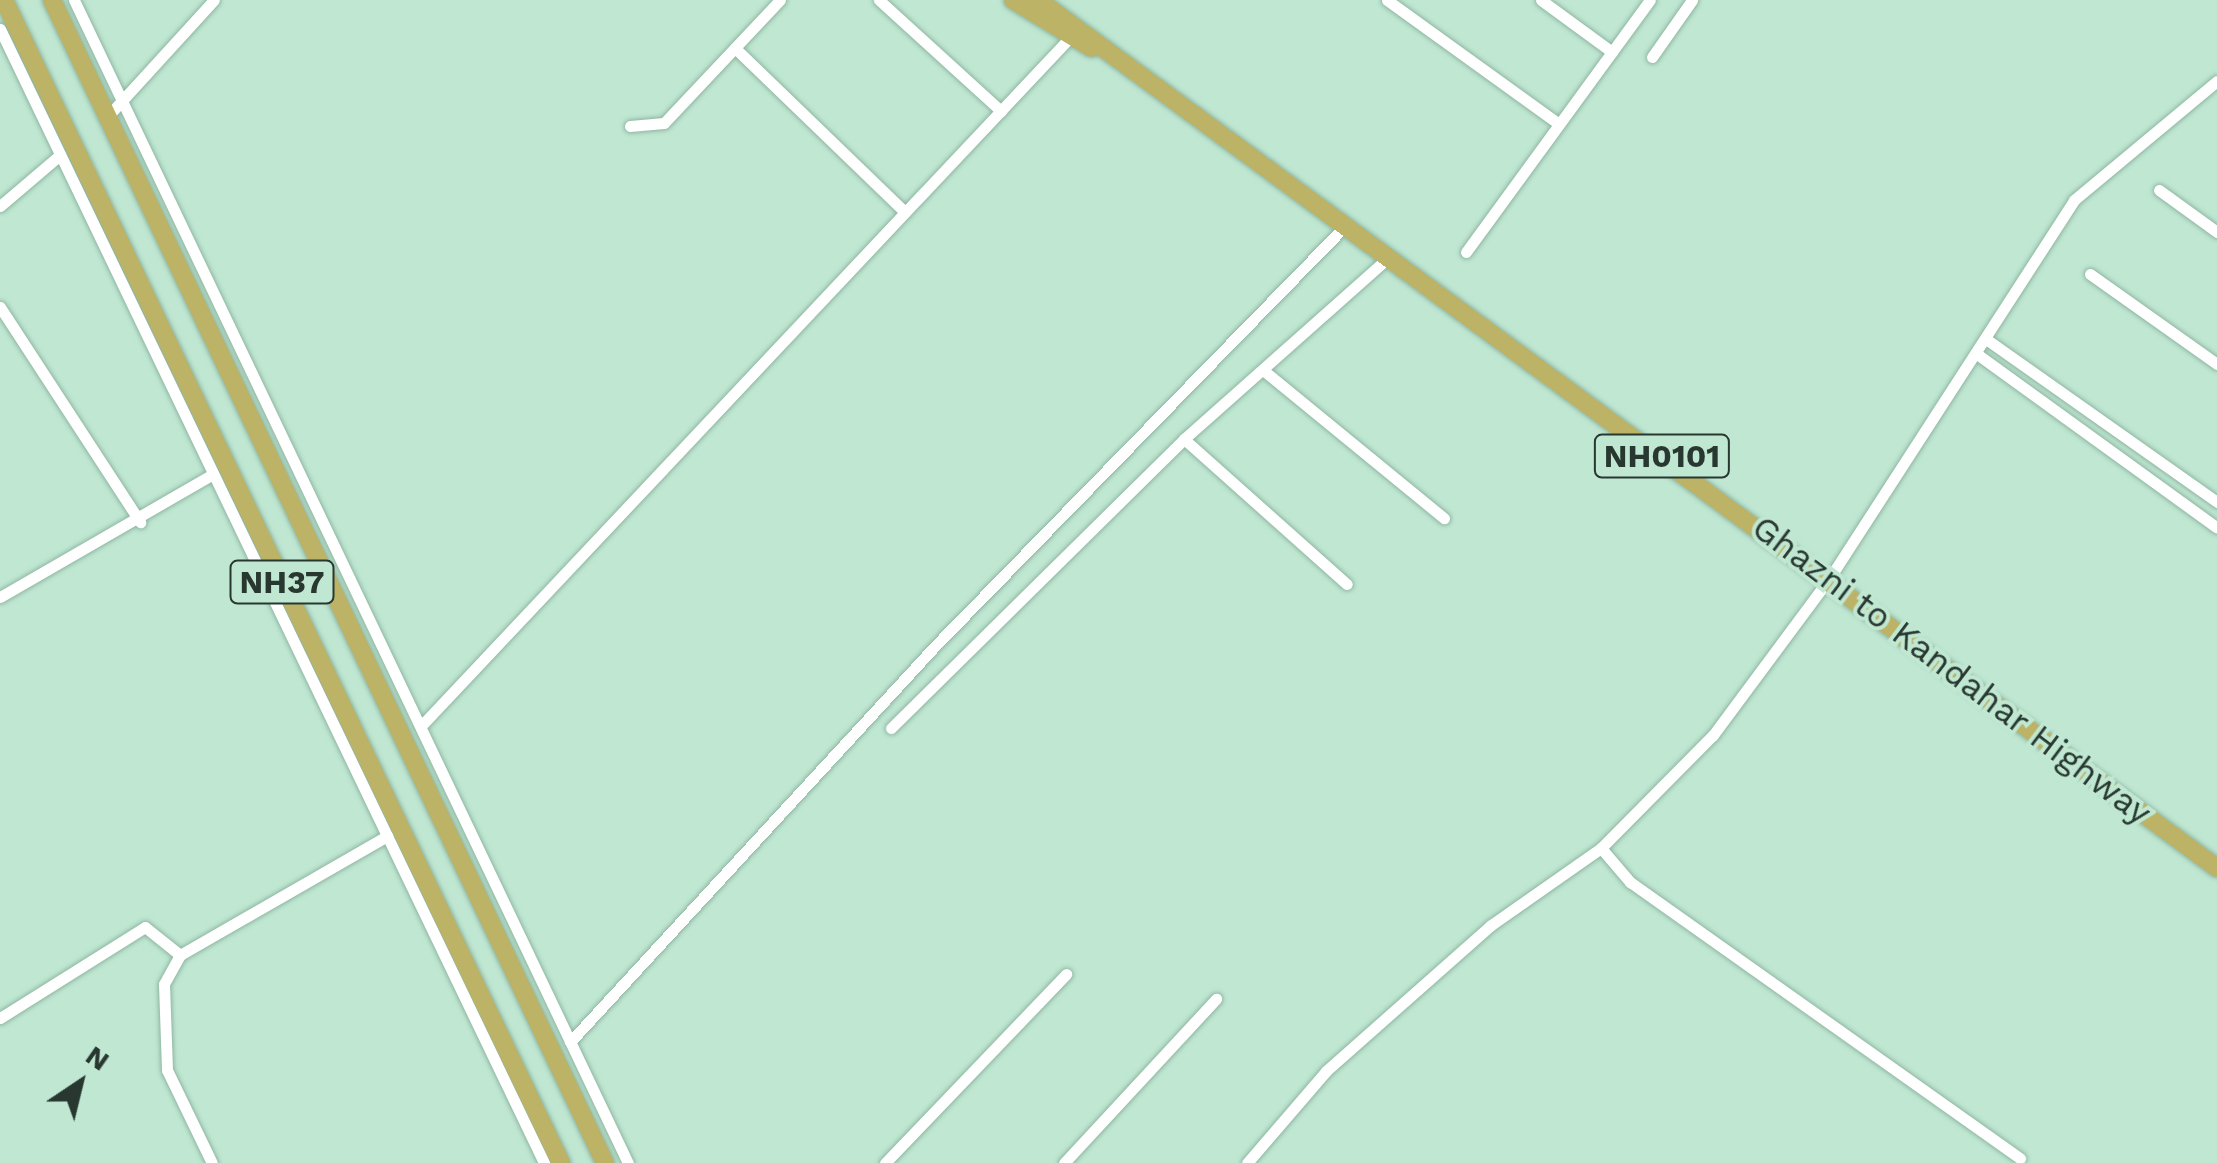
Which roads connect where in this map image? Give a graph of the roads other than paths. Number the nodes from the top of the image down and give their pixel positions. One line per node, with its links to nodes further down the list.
1 (4, 0): 60 (highway, NH37)
2 (52, 0): 21 (highway, NH37)
3 (74, 0): 19 (street)
4 (214, 0): 19 (street)
5 (780, 0): 15 (street)
6 (879, 0): 20 (street)
7 (1013, 0): 14 (highway, Ghazni to Kandahar Highway / NH0101)
8 (1038, 0): 14 (highway, Ghazni to Kandahar Highway / NH0101)
9 (1387, 0): 22 (street)
10 (1541, 0): 16 (street)
11 (1650, 0): 16 (street)
12 (1692, 0): 17 (street)
13 (0, 28): 24 (street)
14 (1074, 34): 20 (street); 28 (highway, Ghazni to Kandahar Highway / NH0101)
15 (734, 48): 23 (street); 27 (street)
16 (1612, 52): 22 (street)
17 (1652, 56)
18 (2217, 81): 34 (street)
19 (122, 101): 21 (street); 47 (street)
20 (1001, 111): 27 (street)
21 (108, 116): 61 (highway, NH37)
22 (1559, 124): 30 (street)
23 (630, 126)
24 (60, 155): 26 (street); 39 (street)
25 (2159, 190): 29 (street)
26 (0, 206)
27 (905, 212): 47 (street)
28 (1346, 225): 31 (highway, Ghazni to Kandahar Highway / NH0101); 56 (street)
29 (2217, 232)
30 (1466, 252)
31 (1390, 257): 37 (street); 44 (highway, Ghazni to Kandahar Highway / NH0101)
32 (2090, 274): 36 (street)
33 (0, 307): 42 (street)
34 (1986, 339): 35 (street); 40 (street)
35 (1977, 354): 43 (street); 44 (street)
36 (2217, 364)
37 (1263, 370): 38 (street); 41 (street)
38 (1184, 440): 45 (street); 48 (street)
39 (213, 474): 42 (street); 49 (street)
40 (2217, 502)
41 (1444, 518)
42 (140, 522): 46 (street)
43 (2217, 528)
44 (1829, 578): 50 (street); 51 (highway, Ghazni to Kandahar Highway / NH0101)
45 (1347, 584)
46 (0, 596)
47 (420, 726): 56 (street)
48 (891, 728)
49 (387, 836): 52 (street); 59 (street)
50 (1601, 848): 57 (street); 65 (street)
51 (2217, 868)
52 (180, 955): 55 (street); 58 (street)
53 (1066, 974): 63 (street)
54 (1216, 999): 64 (street)
55 (0, 1018)
56 (570, 1042): 62 (street)
57 (2020, 1158)
58 (212, 1163)
59 (544, 1163)
60 (562, 1163)
61 (605, 1163)
62 (628, 1163)
63 (886, 1163)
64 (1064, 1163)
65 (1248, 1163)

